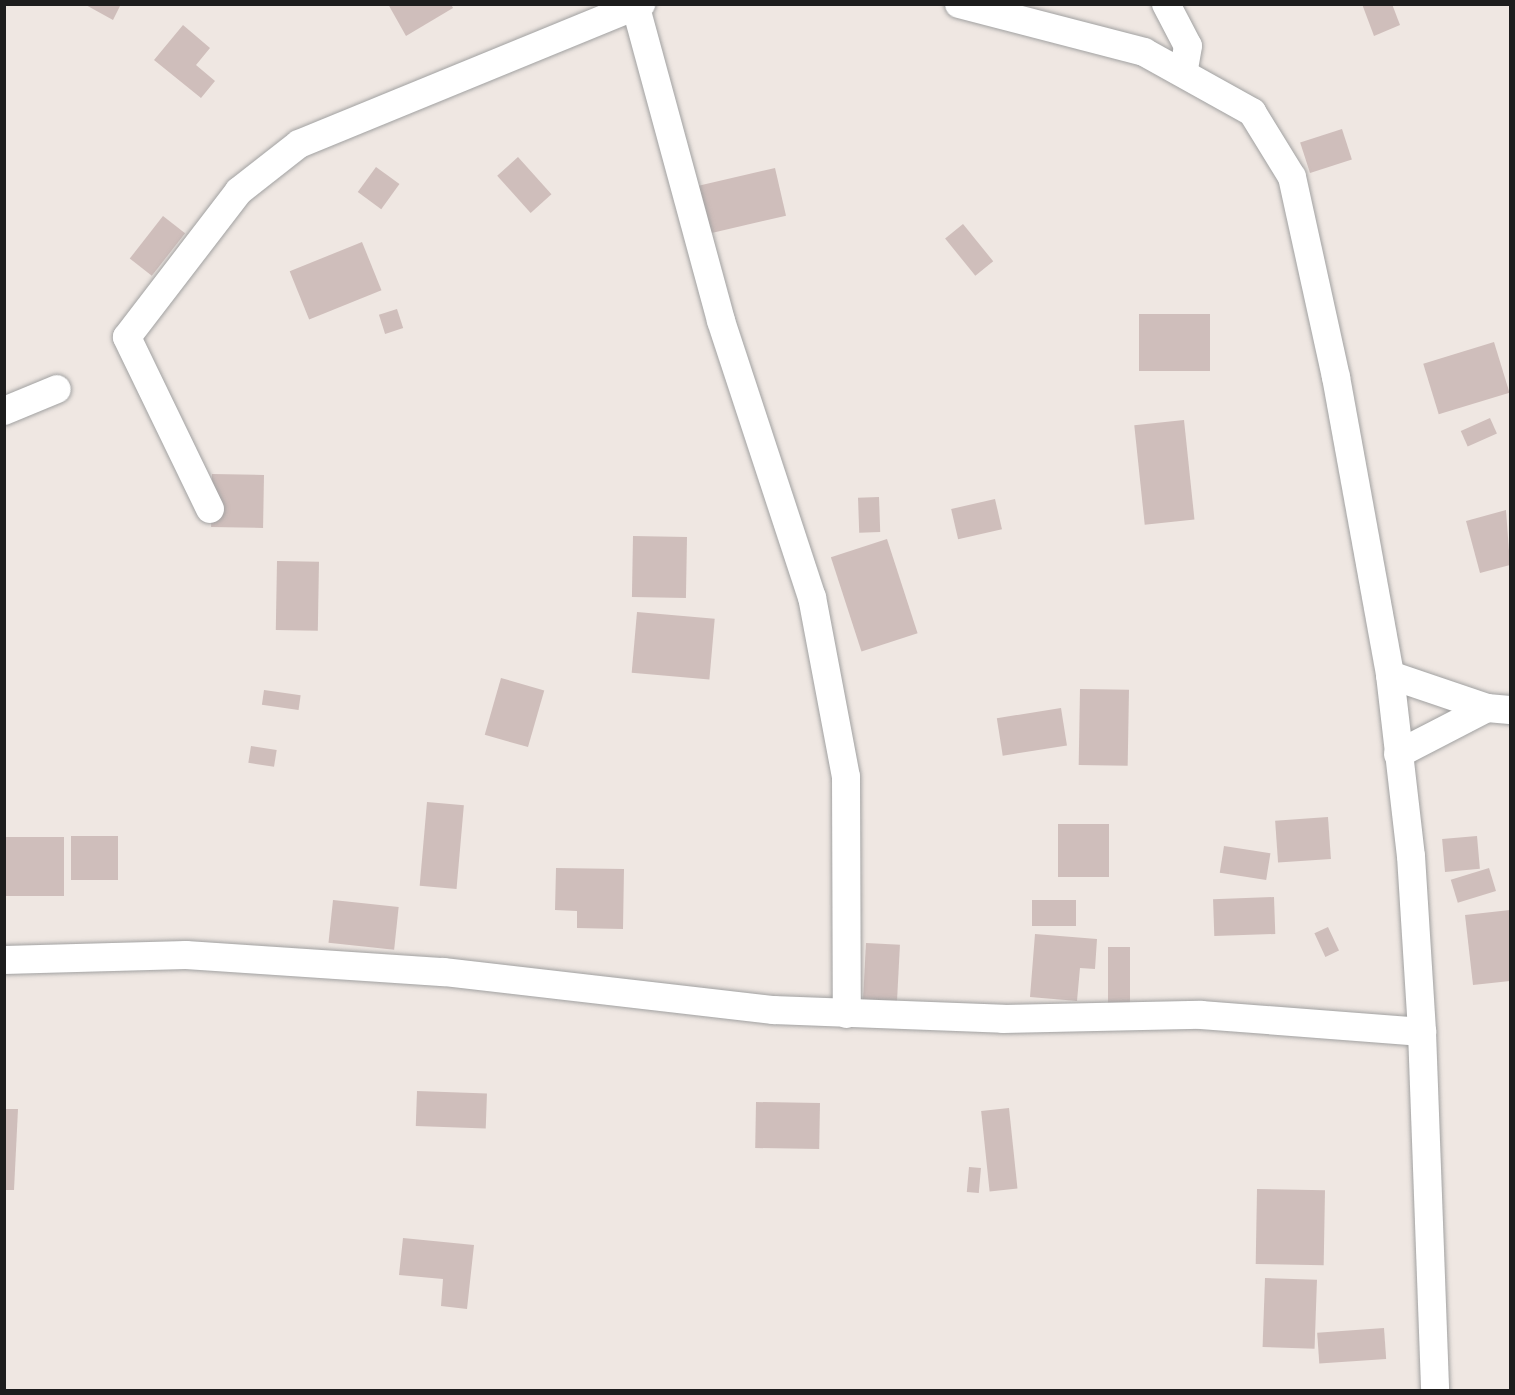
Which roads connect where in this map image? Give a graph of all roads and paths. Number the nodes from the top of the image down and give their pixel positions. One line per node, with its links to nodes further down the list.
1 (959, 4): 4 (street)
2 (1166, 4): 4 (street)
3 (637, 5): 7 (street); 12 (street)
4 (1183, 73): 8 (street)
5 (57, 389): 6 (street)
6 (4, 411)
7 (210, 509)
8 (1390, 675): 9 (street); 10 (street)
9 (1499, 709): 10 (street)
10 (1398, 754): 13 (street)
11 (4, 960): 12 (street)
12 (847, 1014): 13 (street)
13 (1422, 1032): 14 (street)
14 (1435, 1390)

